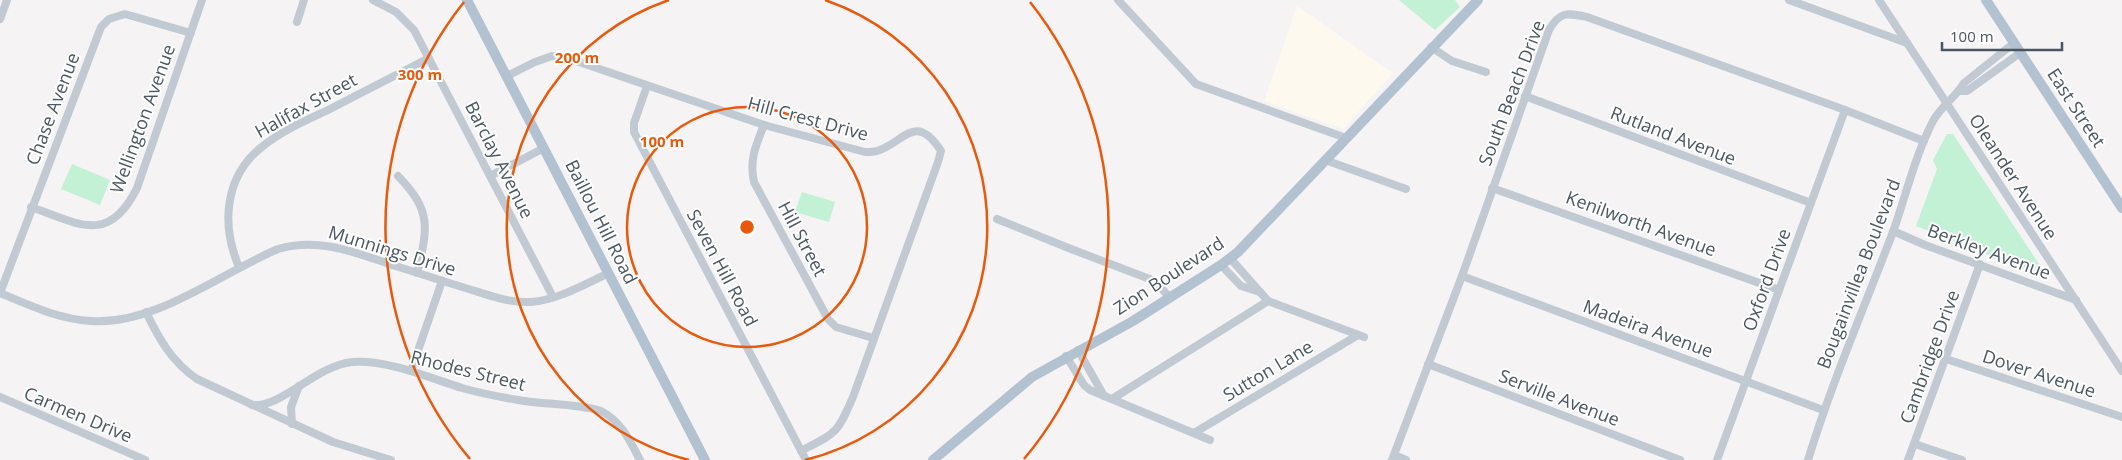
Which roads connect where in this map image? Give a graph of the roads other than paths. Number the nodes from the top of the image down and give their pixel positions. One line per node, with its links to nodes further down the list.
1 (7, 0): 11 (street)
2 (202, 0): 13 (street, Wellington Avenue)
3 (304, 0): 12 (street)
4 (373, 0): 18 (street, Barclay Avenue)
5 (467, 0): 20 (main road, Baillou Hill Road)
6 (1118, 0): 27 (street)
7 (1478, 0): 16 (main road, Zion Boulevard)
8 (1789, 0): 14 (street)
9 (1879, 0): 14 (street, Oleander Avenue)
10 (1986, 0): 15 (main road, East Street)
11 (0, 19)
12 (297, 22)
13 (191, 33): 36 (street, Wellington Avenue); 36 (street, Chase Avenue)
14 (1907, 43): 24 (street, Oleander Avenue)
15 (2014, 44): 17 (main road, East Street); 22 (street)
16 (1431, 47): 19 (street); 27 (main road, Zion Boulevard)
17 (2020, 53): 22 (street); 37 (main road, East Street)
18 (429, 58): 32 (street, Barclay Avenue); 43 (street, Halifax Street)
19 (1486, 72)
20 (507, 76): 21 (street, Hill Crest Drive); 29 (main road, Baillou Hill Road)
21 (647, 86): 26 (street, Hill Crest Drive); 74 (street, Seven Hill Road)
22 (1959, 91): 24 (street, Bougainvillea Boulevard)
23 (1525, 96): 25 (street, South Beach Drive); 33 (street, South Beach Drive); 35 (street, Rutland Avenue)
24 (1946, 102): 28 (street, Bougainvillea Boulevard); 53 (street, Oleander Avenue)
25 (1845, 110): 28 (street, South Beach Drive); 35 (street, Oxford Drive)
26 (764, 125): 56 (street, Hill Street); 56 (street, Hill Crest Drive)
27 (1346, 138): 30 (main road, Zion Boulevard)
28 (1924, 141): 39 (street, Bougainvillea Boulevard)
29 (544, 148): 32 (street); 45 (main road, Baillou Hill Road)
30 (1325, 160): 34 (street); 40 (main road, Zion Boulevard)
31 (398, 176): 44 (street)
32 (490, 176): 51 (street, Barclay Avenue)
33 (1492, 188): 46 (street, South Beach Drive); 48 (street, Kenilworth Avenue)
34 (1406, 190)
35 (1811, 203): 48 (street, Oxford Drive)
36 (32, 208): 50 (street, Chase Avenue)
37 (2122, 208)
38 (997, 218): 52 (street)
39 (1893, 231): 41 (street, Berkley Avenue); 68 (street, Bougainvillea Boulevard)
40 (1230, 258): 42 (main road, Zion Boulevard); 49 (street)
41 (1980, 264): 53 (street, Berkley Avenue); 59 (street, Cambridge Drive)
42 (1221, 265): 49 (street); 52 (main road, Zion Boulevard)
43 (239, 267): 44 (street, Munnings Drive); 55 (street, Munnings Drive)
44 (417, 273): 47 (street, Munnings Drive)
45 (609, 273): 51 (street, Munnings Drive); 79 (main road, Baillou Hill Road)
46 (1462, 276): 60 (street, South Beach Drive); 63 (street, Madeira Avenue)
47 (442, 281): 51 (street, Munnings Drive); 61 (street)
48 (1779, 290): 63 (street, Oxford Drive)
49 (1260, 292): 54 (street)
50 (0, 293): 55 (street, Munnings Drive)
51 (553, 297)
52 (1170, 298): 57 (main road, Zion Boulevard)
53 (2076, 300): 62 (street, Oleander Avenue)
54 (1268, 301): 66 (street); 71 (street, Sutton Lane)
55 (146, 312): 67 (street)
56 (873, 338): 74 (street, Hill Crest Drive)
57 (1078, 350): 58 (main road, Zion Boulevard); 66 (street)
58 (1066, 356): 66 (street); 81 (main road, Zion Boulevard)
59 (1946, 358): 69 (street, Dover Avenue); 73 (street, Cambridge Drive)
60 (1428, 364): 75 (street, South Beach Drive); 83 (street, Serville Avenue)
61 (411, 371): 64 (street, Rhodes Street); 78 (street, Rhodes Street)
62 (2122, 371)
63 (1746, 381): 68 (street, Madeira Avenue); 84 (street, Oxford Drive)
64 (299, 386): 67 (street, Rhodes Street); 70 (street)
65 (0, 397): 76 (street, Carmen Drive)
66 (1108, 398): 71 (street)
67 (252, 405): 70 (street)
68 (1824, 410): 85 (street, Bougainvillea Boulevard)
69 (2122, 417)
70 (292, 424): 77 (street)
71 (1194, 434): 72 (street)
72 (1210, 440)
73 (1915, 444): 86 (street, Cambridge Drive); 87 (street)
74 (801, 451): 80 (street, Seven Hill Road)
75 (1393, 458): 82 (street)
76 (142, 460)
77 (391, 460)
78 (640, 460)
79 (705, 460)
80 (806, 460)
81 (933, 460)
82 (1406, 460)
83 (1680, 460)
84 (1717, 460)
85 (1808, 460)
86 (1908, 460)
87 (1962, 460)

